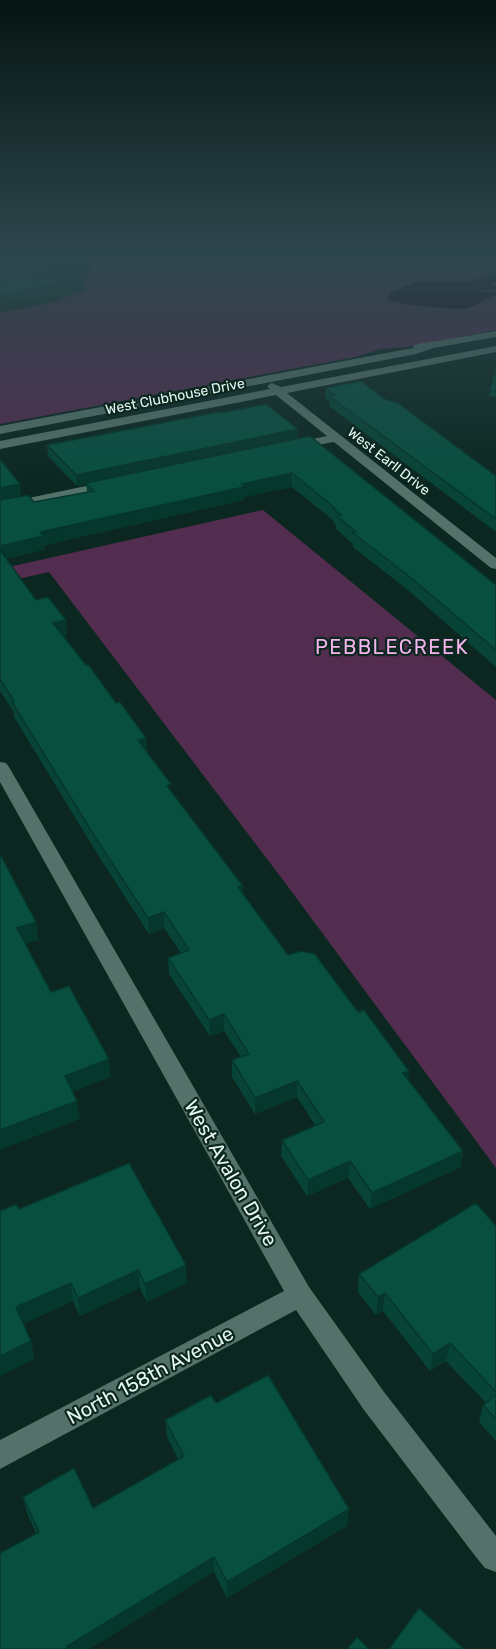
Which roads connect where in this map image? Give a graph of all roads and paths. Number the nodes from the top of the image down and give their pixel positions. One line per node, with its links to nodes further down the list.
1 (496, 334): 3 (street, West Clubhouse Drive)
2 (496, 349): 4 (street, West Clubhouse Drive)
3 (264, 379): 4 (street, West Earll Drive); 5 (street, West Clubhouse Drive)
4 (279, 391): 6 (street, West Earll Drive); 7 (street, West Clubhouse Drive)
5 (0, 430)
6 (335, 438): 8 (street); 11 (street, West Earll Drive)
7 (0, 445)
8 (277, 450)
9 (127, 481): 10 (street)
10 (0, 508)
11 (496, 565)
12 (0, 767): 13 (street, West Avalon Drive)
13 (300, 1295): 14 (street, North 158th Avenue); 15 (street, West Avalon Drive)
14 (0, 1455)
15 (496, 1557)

